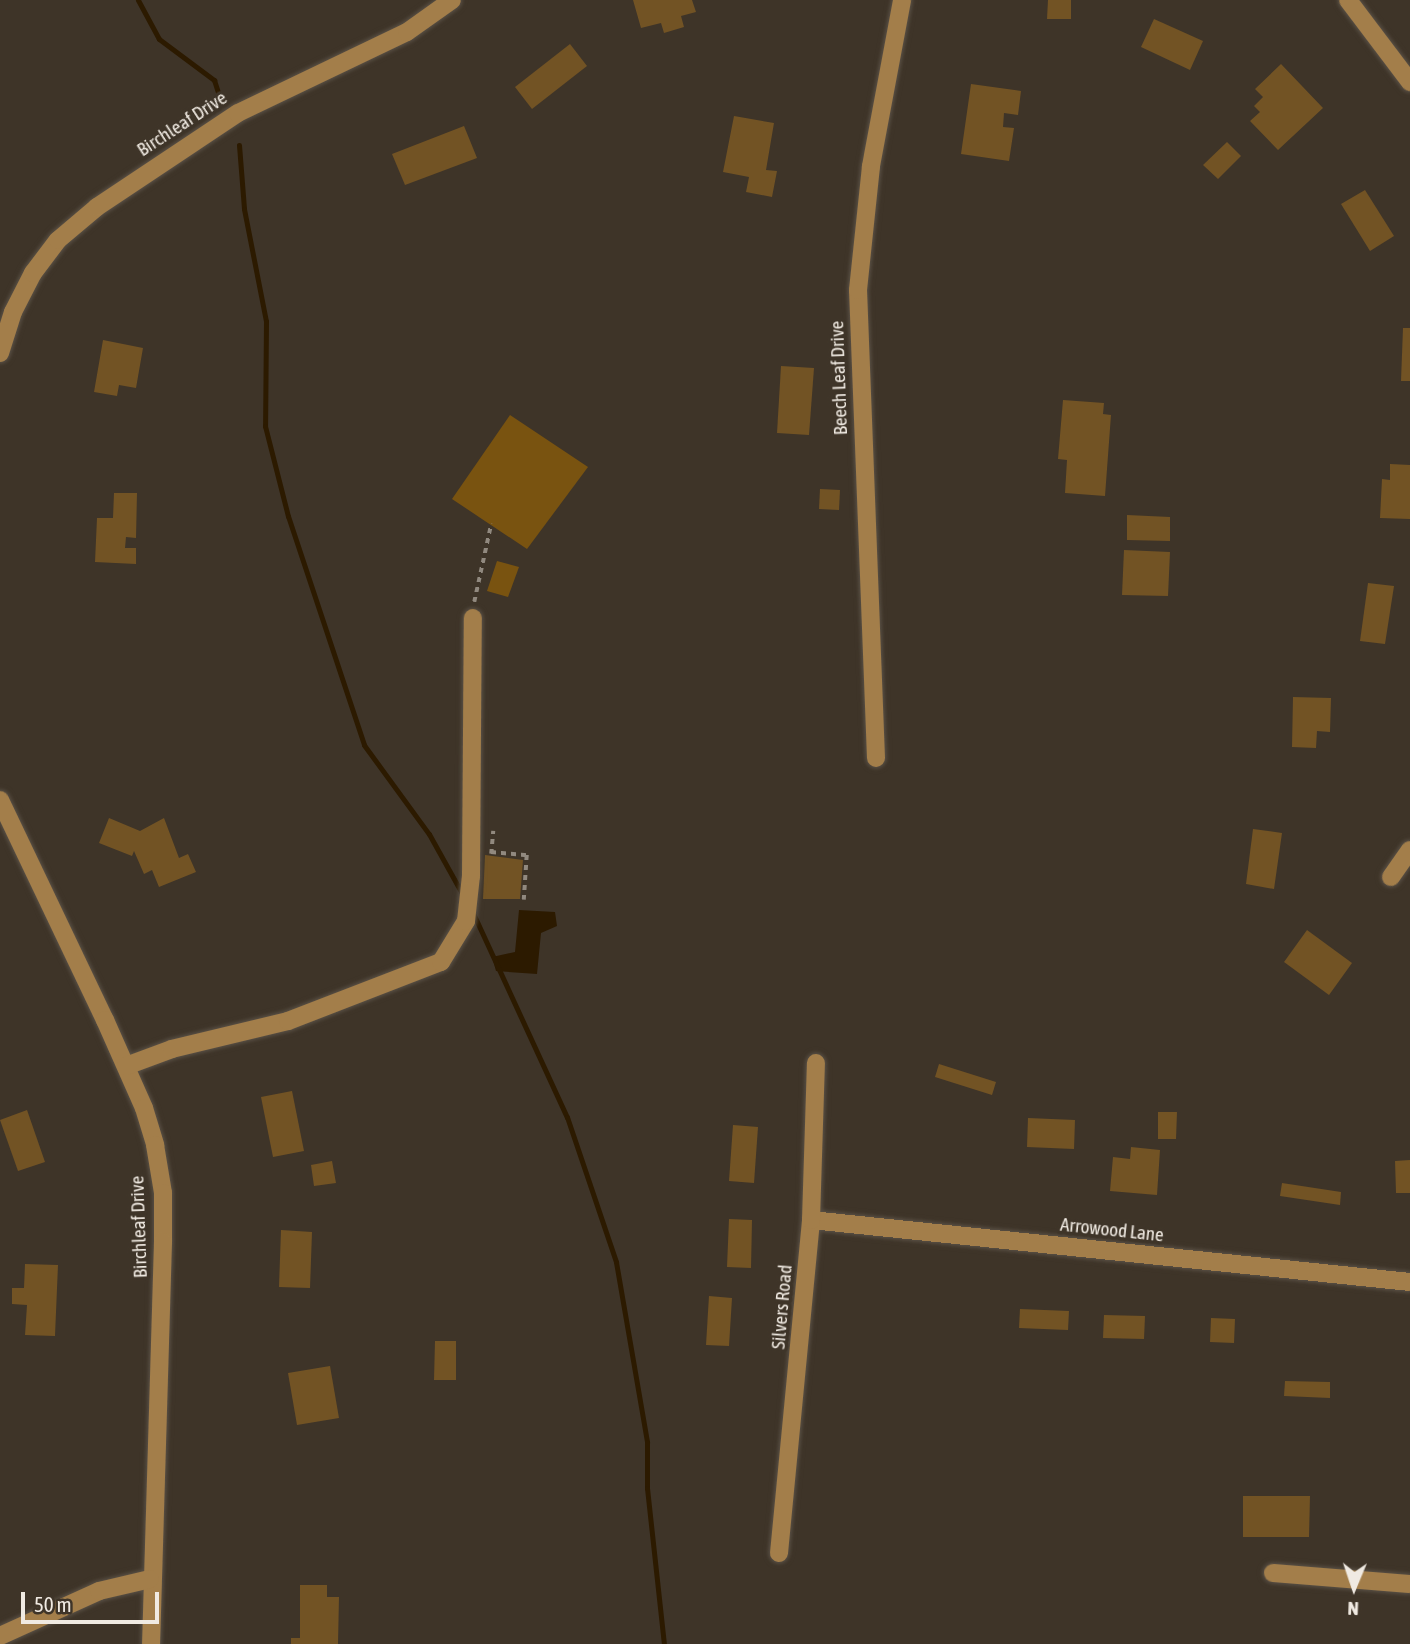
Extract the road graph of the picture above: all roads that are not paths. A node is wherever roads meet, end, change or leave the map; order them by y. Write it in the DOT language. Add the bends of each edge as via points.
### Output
graph roads {
  1 [pos="452,0"];
  2 [pos="902,0"];
  3 [pos="1348,0"];
  4 [pos="1410,82"];
  5 [pos="0,353"];
  6 [pos="472,618"];
  7 [pos="876,758"];
  8 [pos="0,800"];
  9 [pos="1410,850"];
  10 [pos="1391,877"];
  11 [pos="816,1063"];
  12 [pos="126,1066"];
  13 [pos="811,1220"];
  14 [pos="1410,1282"];
  15 [pos="779,1553"];
  16 [pos="1273,1573"];
  17 [pos="150,1579"];
  18 [pos="1410,1584"];
  19 [pos="0,1636"];
  20 [pos="151,1644"];
  1 -- 5 [label="street, Birchleaf Drive" via="407,32 238,113 97,207 58,240 33,273 13,312"];
  2 -- 7 [label="street, Beech Leaf Drive" via="873,158 858,290"];
  3 -- 4 [label="street"];
  6 -- 12 [label="street" via="471,876 466,921 441,962 288,1021 172,1049"];
  8 -- 12 [label="street, Birchleaf Drive"];
  9 -- 10 [label="street"];
  11 -- 13 [label="street, Silvers Road"];
  12 -- 17 [label="street, Birchleaf Drive" via="145,1108 163,1193"];
  13 -- 14 [label="street, Arrowood Lane"];
  13 -- 15 [label="street, Silvers Road"];
  16 -- 18 [label="street"];
  17 -- 19 [label="street" via="99,1591"];
  17 -- 20 [label="street, Birchleaf Drive"];
}
